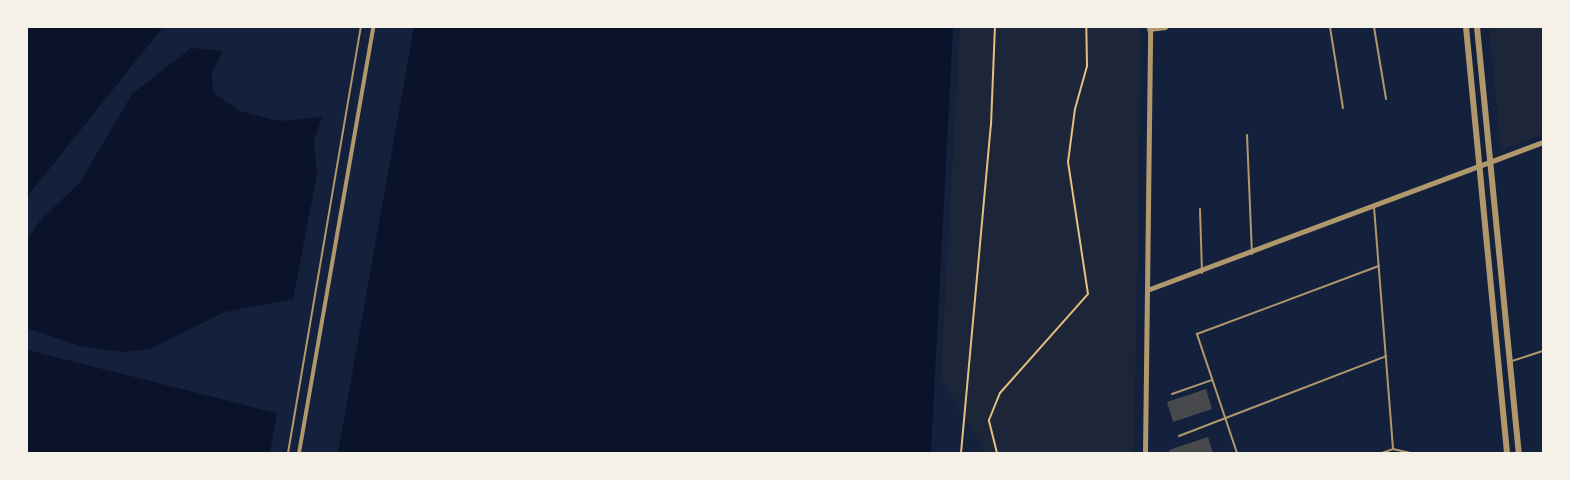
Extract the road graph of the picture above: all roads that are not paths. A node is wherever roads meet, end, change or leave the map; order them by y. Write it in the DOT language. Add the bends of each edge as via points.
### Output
graph roads {
  1 [pos="361,27"];
  2 [pos="373,27"];
  3 [pos="1165,27"];
  4 [pos="1330,27"];
  5 [pos="1374,27"];
  6 [pos="1466,27"];
  7 [pos="1477,27"];
  8 [pos="1149,28"];
  9 [pos="1386,99"];
  10 [pos="1343,108"];
  11 [pos="1247,135"];
  12 [pos="1543,142"];
  13 [pos="1490,161"];
  14 [pos="1479,165"];
  15 [pos="1374,207"];
  16 [pos="1200,209"];
  17 [pos="1252,254"];
  18 [pos="1378,266"];
  19 [pos="1202,273"];
  20 [pos="1147,290"];
  21 [pos="1543,351"];
  22 [pos="1386,356"];
  23 [pos="1510,362"];
  24 [pos="1212,380"];
  25 [pos="1172,394"];
  26 [pos="1225,418"];
  27 [pos="1179,436"];
  28 [pos="1393,449"];
  29 [pos="288,453"];
  30 [pos="299,453"];
  31 [pos="1145,453"];
  32 [pos="1237,453"];
  33 [pos="1382,453"];
  34 [pos="1411,453"];
  35 [pos="1507,453"];
  36 [pos="1519,453"];
  1 -- 29 [label="lane"];
  2 -- 30 [label="street"];
  3 -- 8 [label="street"];
  4 -- 10 [label="lane"];
  5 -- 9 [label="lane"];
  6 -- 14 [label="street"];
  7 -- 13 [label="street"];
  8 -- 20 [label="street"];
  11 -- 17 [label="lane"];
  12 -- 13 [label="street"];
  13 -- 14 [label="street"];
  13 -- 23 [label="street"];
  14 -- 15 [label="street"];
  14 -- 35 [label="street"];
  15 -- 17 [label="street"];
  15 -- 18 [label="lane"];
  16 -- 19 [label="lane"];
  17 -- 19 [label="street"];
  18 -- 22 [label="lane"];
  18 -- 24 [label="lane" via="1197,334"];
  19 -- 20 [label="street"];
  20 -- 31 [label="street"];
  21 -- 23 [label="lane"];
  22 -- 26 [label="lane"];
  22 -- 28 [label="lane"];
  23 -- 36 [label="street"];
  24 -- 25 [label="lane"];
  24 -- 26 [label="lane"];
  26 -- 27 [label="lane"];
  26 -- 32 [label="lane"];
  28 -- 33 [label="lane"];
  28 -- 34 [label="lane"];
}
